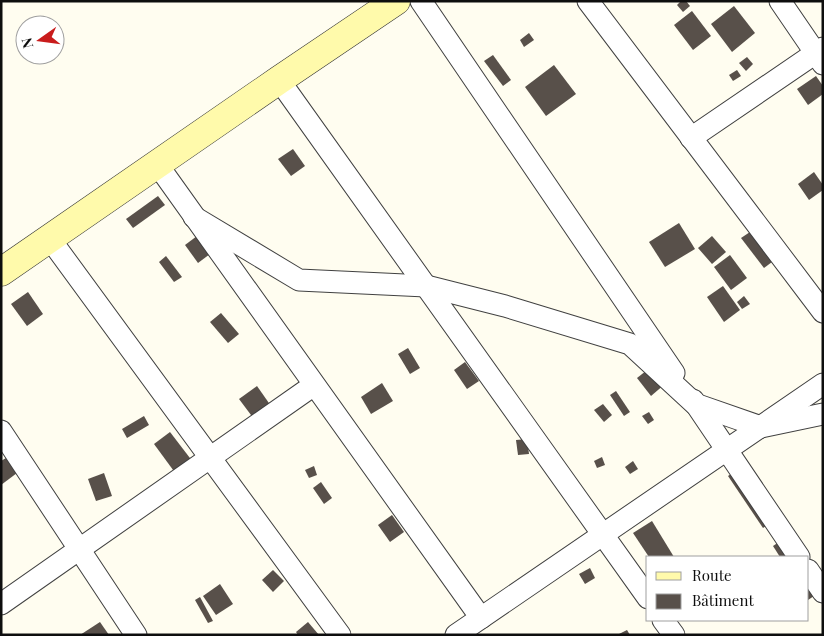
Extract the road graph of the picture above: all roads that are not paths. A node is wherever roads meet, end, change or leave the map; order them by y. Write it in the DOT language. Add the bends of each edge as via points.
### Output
graph roads {
  1 [pos="396,1"];
  2 [pos="421,1"];
  3 [pos="588,1"];
  4 [pos="780,1"];
  5 [pos="820,55"];
  6 [pos="278,80"];
  7 [pos="692,138"];
  8 [pos="157,164"];
  9 [pos="194,217"];
  10 [pos="50,239"];
  11 [pos="1,272"];
  12 [pos="426,286"];
  13 [pos="823,312"];
  14 [pos="823,384"];
  15 [pos="314,385"];
  16 [pos="695,404"];
  17 [pos="823,414"];
  18 [pos="761,426"];
  19 [pos="1,431"];
  20 [pos="726,450"];
  21 [pos="210,458"];
  22 [pos="603,534"];
  23 [pos="79,549"];
  24 [pos="798,556"];
  25 [pos="809,571"];
  26 [pos="823,592"];
  27 [pos="646,595"];
  28 [pos="1,604"];
  29 [pos="480,618"];
  30 [pos="664,621"];
  31 [pos="136,635"];
  32 [pos="340,635"];
  33 [pos="456,635"];
  34 [pos="674,635"];
  1 -- 6 [label="street"];
  2 -- 16 [label="street"];
  3 -- 7 [label="street"];
  4 -- 5 [label="street"];
  5 -- 7 [label="street"];
  6 -- 8 [label="street"];
  6 -- 12 [label="street"];
  7 -- 13 [label="street"];
  8 -- 9 [label="street"];
  8 -- 10 [label="street"];
  9 -- 12 [label="street" via="299,280"];
  9 -- 15 [label="street"];
  10 -- 11 [label="street"];
  10 -- 21 [label="street"];
  12 -- 16 [label="street" via="630,344"];
  12 -- 22 [label="street"];
  14 -- 18 [label="street"];
  15 -- 21 [label="street"];
  15 -- 29 [label="street"];
  16 -- 18 [label="street"];
  16 -- 20 [label="street"];
  17 -- 18 [label="street"];
  18 -- 20 [label="street"];
  19 -- 23 [label="street"];
  20 -- 22 [label="street"];
  20 -- 24 [label="street"];
  21 -- 23 [label="street"];
  21 -- 32 [label="street"];
  22 -- 27 [label="street"];
  22 -- 29 [label="street"];
  23 -- 28 [label="street"];
  23 -- 31 [label="street"];
  25 -- 26 [label="street"];
  29 -- 33 [label="street"];
  30 -- 34 [label="street"];
}
